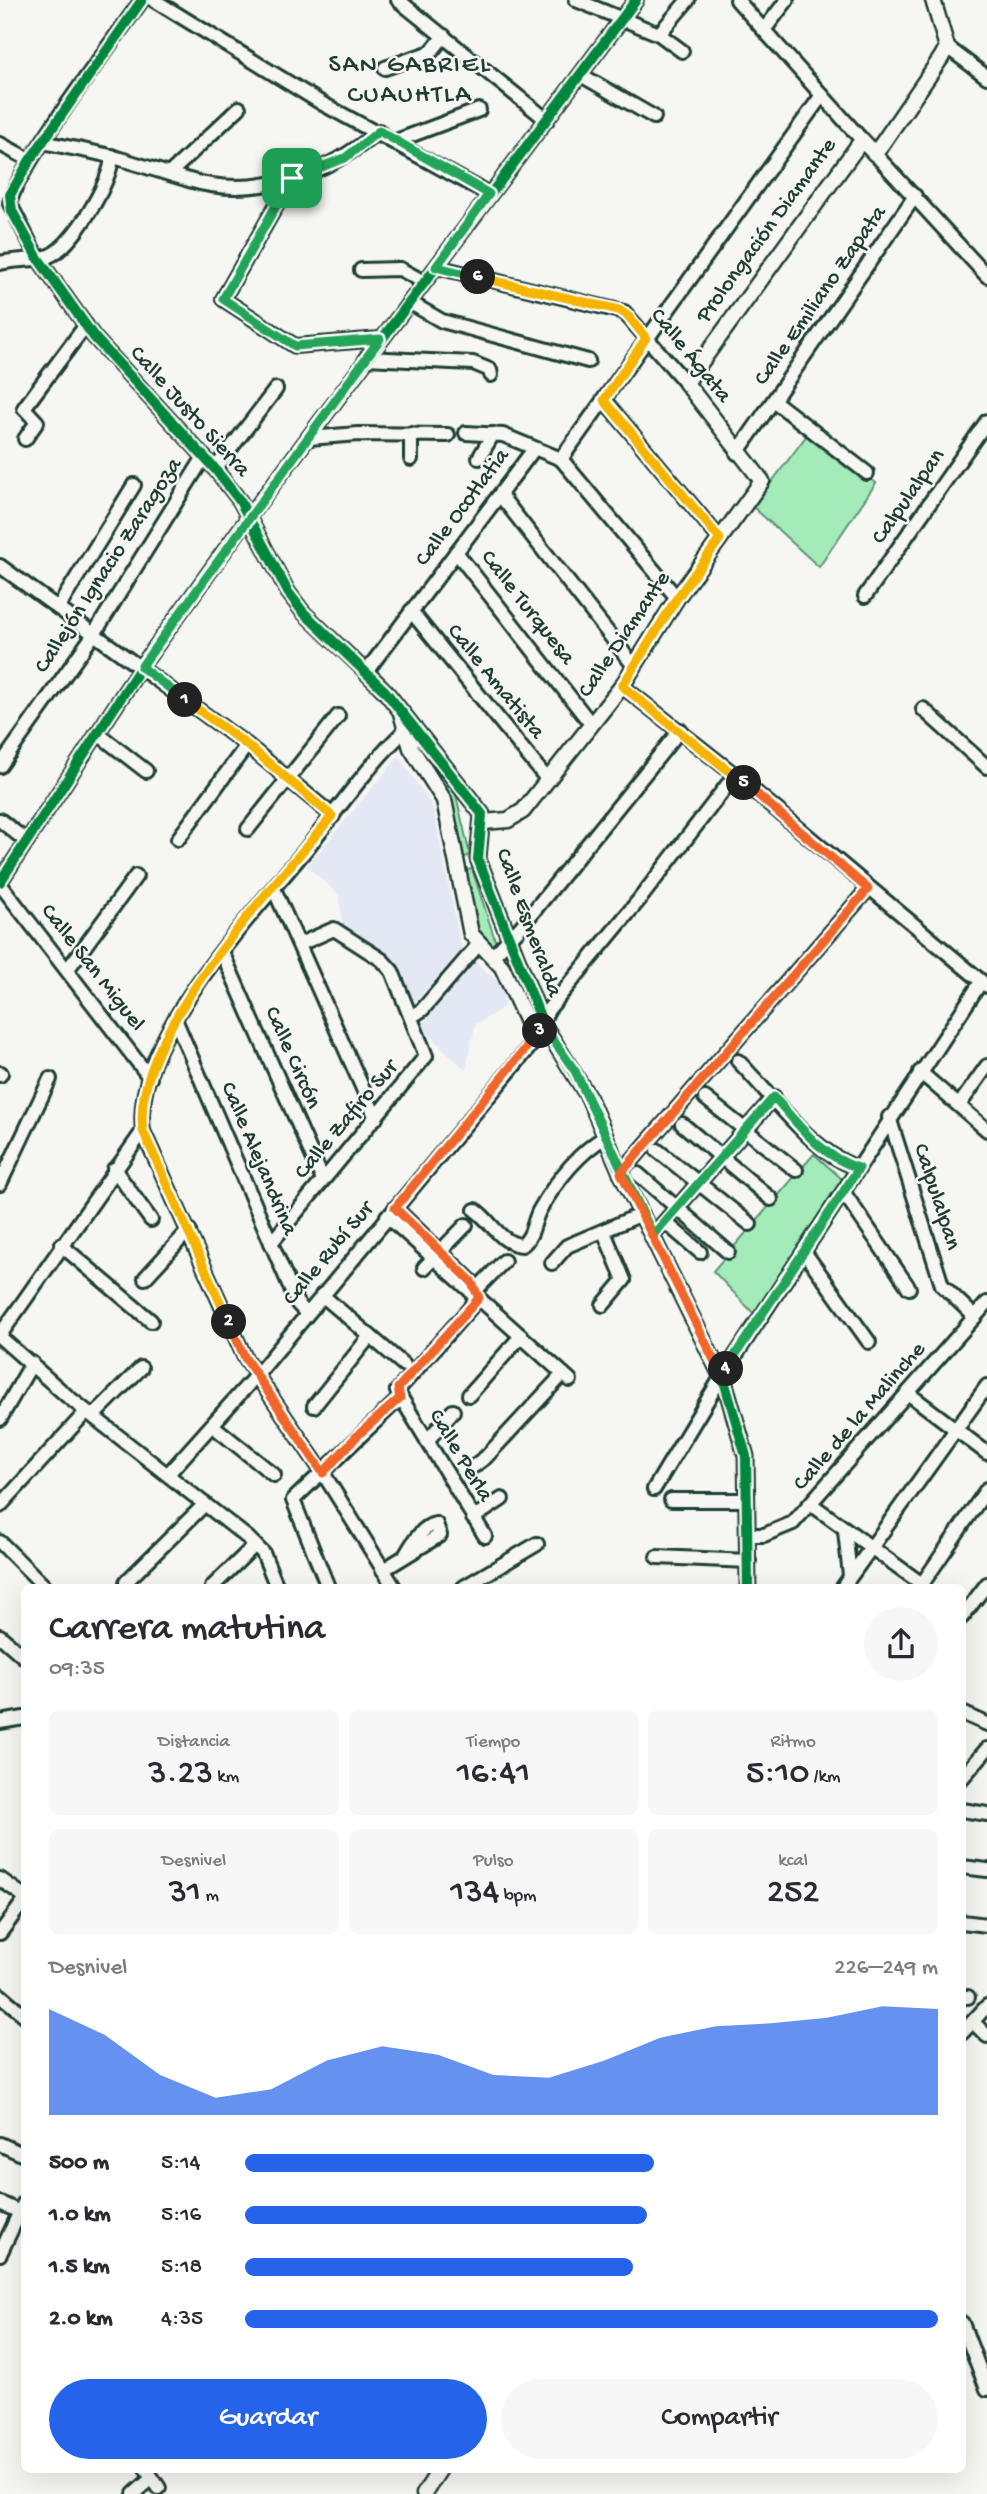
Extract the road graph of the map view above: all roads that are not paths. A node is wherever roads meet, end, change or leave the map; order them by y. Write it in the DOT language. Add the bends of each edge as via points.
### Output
graph roads {
  1 [pos="142,0"];
  2 [pos="154,0"];
  3 [pos="398,0"];
  4 [pos="576,0"];
  5 [pos="636,0"];
  6 [pos="688,0"];
  7 [pos="737,0"];
  8 [pos="787,0"];
  9 [pos="933,0"];
  10 [pos="622,19"];
  11 [pos="764,30"];
  12 [pos="659,34"];
  13 [pos="444,36"];
  14 [pos="947,47"];
  15 [pos="682,51"];
  16 [pos="385,68"];
  17 [pos="581,75"];
  18 [pos="987,77"];
  19 [pos="822,95"];
  20 [pos="239,108"];
  21 [pos="479,110"];
  22 [pos="654,117"];
  23 [pos="547,120"];
  24 [pos="379,131"];
  25 [pos="862,140"];
  26 [pos="396,141"];
  27 [pos="44,142"];
  28 [pos="0,144"];
  29 [pos="874,154"];
  30 [pos="112,156"];
  31 [pos="30,159"];
  32 [pos="170,173"];
  33 [pos="292,178"];
  34 [pos="489,194"];
  35 [pos="915,197"];
  36 [pos="37,257"];
  37 [pos="0,263"];
  38 [pos="436,267"];
  39 [pos="361,270"];
  40 [pos="987,276"];
  41 [pos="424,282"];
  42 [pos="409,302"];
  43 [pos="86,325"];
  44 [pos="646,338"];
  45 [pos="380,339"];
  46 [pos="366,358"];
  47 [pos="588,360"];
  48 [pos="491,375"];
  49 [pos="686,383"];
  50 [pos="276,389"];
  51 [pos="604,400"];
  52 [pos="774,401"];
  53 [pos="987,421"];
  54 [pos="466,433"];
  55 [pos="411,434"];
  56 [pos="493,434"];
  57 [pos="448,435"];
  58 [pos="309,438"];
  59 [pos="25,439"];
  60 [pos="534,449"];
  61 [pos="737,453"];
  62 [pos="204,457"];
  63 [pos="479,458"];
  64 [pos="411,459"];
  65 [pos="561,459"];
  66 [pos="215,469"];
  67 [pos="867,473"];
  68 [pos="762,481"];
  69 [pos="134,485"];
  70 [pos="500,495"];
  71 [pos="248,518"];
  72 [pos="720,539"];
  73 [pos="456,552"];
  74 [pos="3,573"];
  75 [pos="865,596"];
  76 [pos="677,598"];
  77 [pos="58,607"];
  78 [pos="411,611"];
  79 [pos="94,634"];
  80 [pos="634,666"];
  81 [pos="141,667"];
  82 [pos="366,672"];
  83 [pos="622,686"];
  84 [pos="923,709"];
  85 [pos="338,716"];
  86 [pos="591,724"];
  87 [pos="408,727"];
  88 [pos="680,730"];
  89 [pos="97,733"];
  90 [pos="247,745"];
  91 [pos="0,766"];
  92 [pos="987,768"];
  93 [pos="146,771"];
  94 [pos="735,775"];
  95 [pos="288,777"];
  96 [pos="547,779"];
  97 [pos="332,816"];
  98 [pos="0,820"];
  99 [pos="483,822"];
  100 [pos="248,829"];
  101 [pos="178,839"];
  102 [pos="26,841"];
  103 [pos="478,859"];
  104 [pos="458,864"];
  105 [pos="136,876"];
  106 [pos="0,883"];
  107 [pos="274,889"];
  108 [pos="868,889"];
  109 [pos="509,939"];
  110 [pos="300,944"];
  111 [pos="478,945"];
  112 [pos="222,952"];
  113 [pos="492,957"];
  114 [pos="68,969"];
  115 [pos="984,984"];
  116 [pos="411,1017"];
  117 [pos="175,1018"];
  118 [pos="544,1029"];
  119 [pos="738,1061"];
  120 [pos="987,1066"];
  121 [pos="920,1072"];
  122 [pos="150,1078"];
  123 [pos="50,1079"];
  124 [pos="774,1097"];
  125 [pos="705,1098"];
  126 [pos="960,1104"];
  127 [pos="889,1117"];
  128 [pos="376,1118"];
  129 [pos="682,1124"];
  130 [pos="749,1130"];
  131 [pos="987,1130"];
  132 [pos="143,1131"];
  133 [pos="605,1137"];
  134 [pos="657,1150"];
  135 [pos="724,1157"];
  136 [pos="859,1168"];
  137 [pos="114,1169"];
  138 [pos="796,1170"];
  139 [pos="621,1173"];
  140 [pos="638,1174"];
  141 [pos="323,1180"];
  142 [pos="700,1183"];
  143 [pos="0,1184"];
  144 [pos="844,1193"];
  145 [pos="771,1199"];
  146 [pos="678,1208"];
  147 [pos="475,1210"];
  148 [pos="391,1212"];
  149 [pos="642,1214"];
  150 [pos="151,1220"];
  151 [pos="665,1222"];
  152 [pos="750,1224"];
  153 [pos="466,1225"];
  154 [pos="189,1230"];
  155 [pos="604,1232"];
  156 [pos="653,1235"];
  157 [pos="271,1242"];
  158 [pos="61,1245"];
  159 [pos="700,1252"];
  160 [pos="727,1252"];
  161 [pos="804,1253"];
  162 [pos="433,1259"];
  163 [pos="504,1261"];
  164 [pos="552,1263"];
  165 [pos="145,1278"];
  166 [pos="909,1288"];
  167 [pos="322,1295"];
  168 [pos="476,1295"];
  169 [pos="987,1303"];
  170 [pos="603,1305"];
  171 [pos="307,1314"];
  172 [pos="975,1317"];
  173 [pos="151,1321"];
  174 [pos="0,1336"];
  175 [pos="370,1336"];
  176 [pos="520,1336"];
  177 [pos="869,1342"];
  178 [pos="32,1363"];
  179 [pos="404,1365"];
  180 [pos="141,1368"];
  181 [pos="257,1374"];
  182 [pos="722,1376"];
  183 [pos="987,1386"];
  184 [pos="909,1394"];
  185 [pos="469,1395"];
  186 [pos="400,1398"];
  187 [pos="314,1406"];
  188 [pos="453,1411"];
  189 [pos="90,1414"];
  190 [pos="0,1419"];
  191 [pos="212,1425"];
  192 [pos="956,1429"];
  193 [pos="427,1441"];
  194 [pos="987,1453"];
  195 [pos="474,1465"];
  196 [pos="323,1473"];
  197 [pos="168,1474"];
  198 [pos="274,1475"];
  199 [pos="654,1489"];
  200 [pos="987,1489"];
  201 [pos="502,1499"];
  202 [pos="671,1500"];
  203 [pos="747,1500"];
  204 [pos="205,1504"];
  205 [pos="811,1504"];
  206 [pos="0,1506"];
  207 [pos="473,1518"];
  208 [pos="845,1531"];
  209 [pos="749,1535"];
  210 [pos="485,1536"];
  211 [pos="0,1542"];
  212 [pos="537,1544"];
  213 [pos="255,1545"];
  214 [pos="870,1549"];
  215 [pos="405,1556"];
  216 [pos="657,1557"];
  217 [pos="749,1561"];
  218 [pos="383,1570"];
  219 [pos="126,1582"];
  220 [pos="846,1582"];
  221 [pos="42,1584"];
  222 [pos="215,1584"];
  223 [pos="276,1584"];
  224 [pos="327,1584"];
  225 [pos="392,1584"];
  226 [pos="469,1584"];
  227 [pos="748,1584"];
  228 [pos="918,1584"];
  229 [pos="922,1584"];
  230 [pos="987,1584"];
  231 [pos="966,1613"];
  232 [pos="0,1636"];
  233 [pos="21,1654"];
  234 [pos="966,1715"];
  235 [pos="21,1719"];
  236 [pos="0,1723"];
  237 [pos="987,1724"];
  238 [pos="987,1749"];
  239 [pos="966,1773"];
  240 [pos="966,1811"];
  241 [pos="987,1814"];
  242 [pos="966,1867"];
  243 [pos="987,1870"];
  244 [pos="0,1879"];
  245 [pos="21,1896"];
  246 [pos="21,1903"];
  247 [pos="966,1922"];
  248 [pos="987,1925"];
  249 [pos="0,1933"];
  250 [pos="0,1995"];
  251 [pos="987,2006"];
  252 [pos="21,2012"];
  253 [pos="973,2022"];
  254 [pos="966,2029"];
  255 [pos="987,2036"];
  256 [pos="0,2144"];
  257 [pos="21,2154"];
  258 [pos="0,2203"];
  259 [pos="21,2207"];
  260 [pos="21,2209"];
  261 [pos="0,2254"];
  262 [pos="966,2334"];
  263 [pos="987,2389"];
  264 [pos="437,2473"];
  265 [pos="152,2478"];
  266 [pos="134,2494"];
  267 [pos="424,2494"];
  1 -- 27 [label="street"];
  2 -- 24 [label="street" via="323,104"];
  3 -- 13 [label="street"];
  4 -- 10 [label="street"];
  5 -- 10 [label="street"];
  6 -- 12 [label="street"];
  7 -- 11 [label="street"];
  8 -- 11 [label="street"];
  9 -- 14 [label="street"];
  10 -- 12 [label="street"];
  10 -- 17 [label="street"];
  11 -- 19 [label="street"];
  12 -- 15 [label="street"];
  13 -- 16 [label="street" via="431,51"];
  13 -- 23 [label="street"];
  14 -- 18 [label="street"];
  14 -- 29 [label="street"];
  17 -- 22 [label="street"];
  17 -- 23 [label="street"];
  19 -- 25 [label="street"];
  19 -- 44 [label="street"];
  20 -- 32 [label="street"];
  21 -- 26 [label="street"];
  23 -- 34 [label="street"];
  24 -- 26 [label="street"];
  24 -- 33 [label="street" via="345,158"];
  25 -- 29 [label="street"];
  25 -- 49 [label="street, Prolongación Diamante"];
  26 -- 34 [label="street"];
  27 -- 30 [label="street"];
  27 -- 31 [label="street"];
  28 -- 31 [label="street"];
  29 -- 35 [label="street"];
  30 -- 32 [label="street"];
  30 -- 36 [label="street" via="105,187 79,227 49,256"];
  31 -- 36 [label="street, Calle Justo Sierra" via="10,195 10,204"];
  32 -- 33 [label="street" via="190,181 247,187"];
  33 -- 45 [label="street" via="223,299 295,346"];
  34 -- 38 [label="street"];
  35 -- 40 [label="street"];
  35 -- 52 [label="street, Calle Emiliano Zapata"];
  36 -- 37 [label="street"];
  36 -- 43 [label="street, Calle Justo Sierra"];
  38 -- 41 [label="street"];
  38 -- 44 [label="street, Calle Ágata" via="619,310"];
  39 -- 41 [label="street" via="400,269"];
  41 -- 42 [label="street"];
  42 -- 45 [label="street"];
  42 -- 47 [label="street" via="442,321"];
  43 -- 59 [label="street" via="24,408 37,422"];
  43 -- 62 [label="street, Calle Justo Sierra"];
  44 -- 49 [label="street, Calle Ágata"];
  44 -- 51 [label="street"];
  45 -- 46 [label="street"];
  46 -- 48 [label="street" via="473,363 490,370"];
  46 -- 58 [label="street"];
  49 -- 61 [label="street, Calle Ágata"];
  50 -- 66 [label="street"];
  51 -- 65 [label="street"];
  51 -- 72 [label="street"];
  52 -- 61 [label="street, Calle Emiliano Zapata"];
  52 -- 67 [label="street"];
  53 -- 75 [label="street, Calpulalpan"];
  54 -- 56 [label="street"];
  55 -- 57 [label="street"];
  55 -- 58 [label="street"];
  55 -- 64 [label="street"];
  56 -- 60 [label="street" via="522,440"];
  56 -- 63 [label="street"];
  58 -- 71 [label="street"];
  60 -- 65 [label="street, Calle Ocotlatia"];
  60 -- 70 [label="street, Calle Ocotlatia"];
  61 -- 68 [label="street, Calle Ágata"];
  62 -- 66 [label="street, Calle Justo Sierra"];
  62 -- 79 [label="street, Callejón Ignacio Zaragoza"];
  65 -- 76 [label="street"];
  66 -- 71 [label="street, Calle Justo Sierra"];
  68 -- 72 [label="street, Calle Diamante"];
  69 -- 77 [label="street"];
  70 -- 73 [label="street, Calle Ocotlatia"];
  70 -- 80 [label="street"];
  71 -- 81 [label="street"];
  71 -- 82 [label="street, Calle Justo Sierra" via="303,612"];
  72 -- 76 [label="street, Calle Diamante"];
  73 -- 78 [label="street, Calle Ocotlatia"];
  73 -- 86 [label="street, Calle Turquesa"];
  74 -- 77 [label="street"];
  76 -- 80 [label="street, Calle Diamante"];
  77 -- 79 [label="street"];
  78 -- 82 [label="street, Calle Ocotlatia"];
  78 -- 96 [label="street, Calle Amatista"];
  79 -- 81 [label="street"];
  79 -- 91 [label="street, Callejón Ignacio Zaragoza"];
  80 -- 83 [label="street, Calle Diamante"];
  81 -- 89 [label="street"];
  81 -- 90 [label="street"];
  82 -- 87 [label="street, Calle Justo Sierra"];
  83 -- 86 [label="street, Calle Diamante"];
  83 -- 88 [label="street"];
  84 -- 92 [label="street"];
  85 -- 95 [label="street"];
  86 -- 96 [label="street, Calle Diamante"];
  87 -- 97 [label="street"];
  87 -- 99 [label="street, Calle Esmeralda" via="480,810"];
  87 -- 104 [label="street, Calle Esmeralda" via="411,748 444,800"];
  88 -- 94 [label="street"];
  88 -- 109 [label="street"];
  89 -- 93 [label="street"];
  89 -- 102 [label="street"];
  90 -- 95 [label="street"];
  90 -- 101 [label="street"];
  94 -- 108 [label="street"];
  94 -- 118 [label="street, Calle Rubí Sur" via="548,1010"];
  95 -- 97 [label="street"];
  95 -- 100 [label="street"];
  96 -- 99 [label="street, Calle Diamante" via="517,816"];
  97 -- 107 [label="street"];
  98 -- 102 [label="street"];
  99 -- 103 [label="street, Calle Esmeralda"];
  102 -- 106 [label="street"];
  103 -- 104 [label="street"];
  103 -- 109 [label="street, Calle Esmeralda"];
  104 -- 111 [label="street, Calle Esmeralda" via="469,929"];
  105 -- 114 [label="street"];
  106 -- 114 [label="street, Calle San Miguel"];
  107 -- 110 [label="street"];
  107 -- 112 [label="street"];
  108 -- 115 [label="street"];
  108 -- 139 [label="street"];
  109 -- 113 [label="street"];
  109 -- 118 [label="street, Calle Esmeralda"];
  110 -- 116 [label="street" via="331,929 339,930 388,965"];
  110 -- 128 [label="street"];
  111 -- 113 [label="street, Calle Esmeralda"];
  111 -- 116 [label="street"];
  112 -- 117 [label="street" via="193,986"];
  112 -- 141 [label="street, Calle Circón"];
  113 -- 118 [label="street, Calle Esmeralda" via="507,976 527,1022"];
  114 -- 122 [label="street, Calle San Miguel"];
  115 -- 121 [label="street"];
  116 -- 128 [label="street, Calle Zafiro Sur" via="425,1059"];
  117 -- 122 [label="street"];
  117 -- 157 [label="street, Calle Alejandrina"];
  118 -- 133 [label="street" via="575,1071"];
  118 -- 148 [label="street, Calle Rubí Sur"];
  119 -- 124 [label="street"];
  120 -- 126 [label="street"];
  121 -- 126 [label="street"];
  121 -- 127 [label="street"];
  122 -- 132 [label="street"];
  123 -- 143 [label="street"];
  124 -- 130 [label="street"];
  124 -- 136 [label="street" via="819,1146"];
  125 -- 130 [label="street"];
  126 -- 131 [label="street"];
  127 -- 136 [label="street"];
  127 -- 172 [label="street, Calpulalpan" via="942,1285"];
  128 -- 141 [label="street, Calle Zafiro Sur"];
  129 -- 135 [label="street"];
  130 -- 135 [label="street"];
  130 -- 138 [label="street"];
  132 -- 137 [label="street"];
  132 -- 154 [label="street"];
  133 -- 139 [label="street"];
  133 -- 147 [label="street" via="569,1168 522,1245 508,1241"];
  134 -- 142 [label="street"];
  135 -- 142 [label="street"];
  135 -- 145 [label="street"];
  136 -- 144 [label="street"];
  137 -- 150 [label="street"];
  137 -- 158 [label="street"];
  139 -- 149 [label="street"];
  140 -- 146 [label="street"];
  141 -- 157 [label="street, Calle Zafiro Sur"];
  142 -- 146 [label="street"];
  142 -- 152 [label="street"];
  144 -- 161 [label="street"];
  144 -- 166 [label="street"];
  146 -- 151 [label="street"];
  146 -- 160 [label="street"];
  148 -- 162 [label="street"];
  148 -- 167 [label="street, Calle Rubí Sur"];
  149 -- 155 [label="street"];
  149 -- 156 [label="street"];
  151 -- 156 [label="street"];
  151 -- 159 [label="street"];
  153 -- 162 [label="street"];
  154 -- 165 [label="street"];
  154 -- 181 [label="street" via="245,1358"];
  155 -- 164 [label="street" via="563,1248"];
  155 -- 170 [label="street" via="624,1280"];
  156 -- 182 [label="street"];
  157 -- 171 [label="street, Calle Alejandrina" via="297,1303"];
  158 -- 173 [label="street"];
  158 -- 174 [label="street"];
  161 -- 177 [label="street"];
  161 -- 182 [label="street"];
  162 -- 168 [label="street"];
  163 -- 168 [label="street"];
  167 -- 171 [label="street, Calle Rubí Sur"];
  167 -- 175 [label="street"];
  168 -- 176 [label="street"];
  168 -- 186 [label="street" via="398,1388"];
  169 -- 172 [label="street, Calle de la Malinche"];
  171 -- 181 [label="street, Calle Rubí Sur"];
  172 -- 184 [label="street, Calle de la Malinche"];
  174 -- 178 [label="street"];
  175 -- 179 [label="street"];
  175 -- 187 [label="street"];
  176 -- 185 [label="street"];
  176 -- 195 [label="street" via="567,1377"];
  178 -- 189 [label="street"];
  178 -- 190 [label="street"];
  180 -- 189 [label="street"];
  181 -- 191 [label="street, Calle Rubí Sur"];
  181 -- 196 [label="street"];
  182 -- 199 [label="street"];
  182 -- 203 [label="street" via="744,1448"];
  183 -- 192 [label="street"];
  184 -- 192 [label="street"];
  184 -- 205 [label="street, Calle de la Malinche"];
  186 -- 193 [label="street, Calle Perla"];
  186 -- 196 [label="street"];
  188 -- 193 [label="street"];
  189 -- 197 [label="street"];
  189 -- 206 [label="street"];
  191 -- 197 [label="street, Calle Rubí Sur"];
  191 -- 198 [label="street"];
  192 -- 194 [label="street"];
  192 -- 214 [label="street"];
  193 -- 207 [label="street, Calle Perla"];
  196 -- 218 [label="street"];
  196 -- 224 [label="street" via="292,1503"];
  197 -- 204 [label="street"];
  200 -- 229 [label="street"];
  201 -- 207 [label="street"];
  202 -- 203 [label="street"];
  203 -- 209 [label="street"];
  204 -- 213 [label="street"];
  204 -- 219 [label="street"];
  205 -- 208 [label="street"];
  205 -- 209 [label="street, Calle de la Malinche" via="790,1525 764,1535"];
  207 -- 210 [label="street, Calle Perla"];
  208 -- 214 [label="street"];
  208 -- 220 [label="street"];
  209 -- 217 [label="street"];
  211 -- 221 [label="street"];
  212 -- 226 [label="street"];
  213 -- 222 [label="street"];
  213 -- 223 [label="street"];
  214 -- 220 [label="street"];
  214 -- 228 [label="street"];
  215 -- 218 [label="street"];
  216 -- 217 [label="street"];
  217 -- 227 [label="street"];
  218 -- 225 [label="street"];
  230 -- 231 [label="street"];
  232 -- 233 [label="street"];
  234 -- 237 [label="street"];
  235 -- 236 [label="street"];
  238 -- 239 [label="street"];
  240 -- 241 [label="street"];
  242 -- 243 [label="street"];
  244 -- 245 [label="street"];
  246 -- 249 [label="street"];
  247 -- 248 [label="street"];
  250 -- 252 [label="street"];
  251 -- 253 [label="street"];
  253 -- 254 [label="street"];
  253 -- 255 [label="street"];
  256 -- 257 [label="street"];
  258 -- 259 [label="street"];
  260 -- 261 [label="street"];
  262 -- 263 [label="street"];
  264 -- 267 [label="street"];
  265 -- 266 [label="street"];
}
